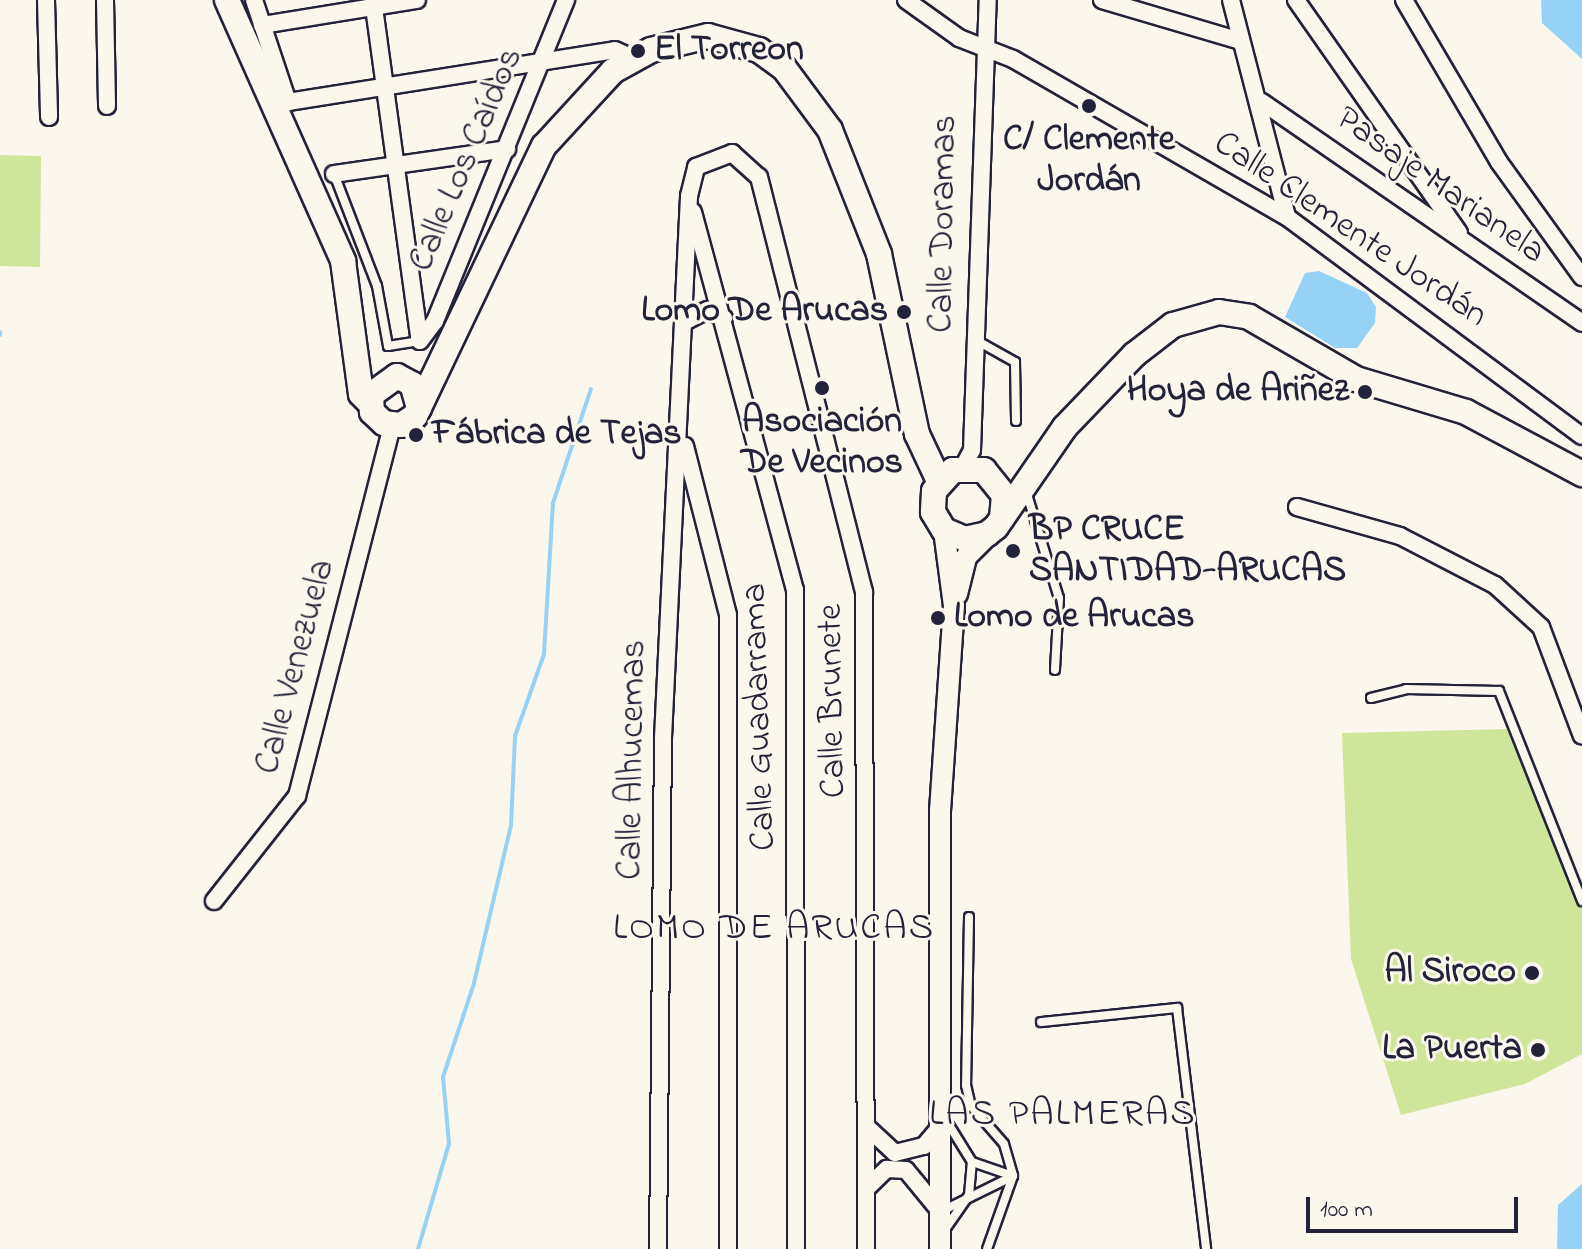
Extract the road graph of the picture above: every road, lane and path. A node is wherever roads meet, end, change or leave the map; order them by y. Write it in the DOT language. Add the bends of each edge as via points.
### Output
graph roads {
  1 [pos="46,0"];
  2 [pos="105,0"];
  3 [pos="227,0"];
  4 [pos="254,0"];
  5 [pos="417,0"];
  6 [pos="566,0"];
  7 [pos="906,0"];
  8 [pos="988,0"];
  9 [pos="1102,0"];
  10 [pos="1231,0"];
  11 [pos="1296,0"];
  12 [pos="1404,0"];
  13 [pos="374,3"];
  14 [pos="1128,4"];
  15 [pos="262,25"];
  16 [pos="1240,41"];
  17 [pos="986,47"];
  18 [pos="634,59"];
  19 [pos="543,64"];
  20 [pos="387,86"];
  21 [pos="1262,102"];
  22 [pos="107,106"];
  23 [pos="49,117"];
  24 [pos="507,149"];
  25 [pos="709,156"];
  26 [pos="395,166"];
  27 [pos="334,174"];
  28 [pos="689,196"];
  29 [pos="1287,217"];
  30 [pos="1465,241"];
  31 [pos="1580,272"];
  32 [pos="724,318"];
  33 [pos="684,322"];
  34 [pos="1582,323"];
  35 [pos="357,336"];
  36 [pos="974,338"];
  37 [pos="431,346"];
  38 [pos="393,377"];
  39 [pos="370,403"];
  40 [pos="419,408"];
  41 [pos="1016,421"];
  42 [pos="392,426"];
  43 [pos="1582,436"];
  44 [pos="682,437"];
  45 [pos="1041,460"];
  46 [pos="967,469"];
  47 [pos="1582,474"];
  48 [pos="1024,486"];
  49 [pos="1297,507"];
  50 [pos="999,522"];
  51 [pos="944,530"];
  52 [pos="954,606"];
  53 [pos="1055,670"];
  54 [pos="1371,698"];
  55 [pos="1582,736"];
  56 [pos="214,901"];
  57 [pos="1582,901"];
  58 [pos="969,917"];
  59 [pos="1041,1022"];
  60 [pos="939,1118"];
  61 [pos="866,1126"];
  62 [pos="972,1162"];
  63 [pos="1013,1176"];
  64 [pos="866,1189"];
  65 [pos="969,1195"];
  66 [pos="940,1212"];
  67 [pos="940,1243"];
  68 [pos="658,1249"];
  69 [pos="728,1249"];
  70 [pos="796,1249"];
  71 [pos="866,1249"];
  72 [pos="987,1249"];
  73 [pos="1206,1249"];
  1 -- 23 [label="street"];
  2 -- 22 [label="street"];
  3 -- 35 [label="main road" via="343,261"];
  4 -- 15 [label="street"];
  5 -- 13 [label="street"];
  6 -- 19 [label="street, Calle Los Caídos"];
  7 -- 17 [label="street, Calle Clemente Jordán" via="959,38"];
  8 -- 17 [label="street, Calle Doramas"];
  9 -- 14 [label="street"];
  10 -- 16 [label="street"];
  11 -- 30 [label="street"];
  12 -- 31 [label="street" via="1499,162"];
  13 -- 15 [label="street"];
  13 -- 20 [label="street"];
  14 -- 16 [label="street"];
  15 -- 20 [label="street" via="288,102"];
  16 -- 21 [label="street"];
  17 -- 29 [label="street, Calle Clemente Jordán"];
  17 -- 36 [label="street, Calle Doramas" via="980,70"];
  18 -- 19 [label="street" via="615,50"];
  18 -- 37 [label="main road" via="589,93 544,146"];
  18 -- 46 [label="main road" via="690,38 728,40 784,68 815,103 879,254 924,452"];
  19 -- 20 [label="street"];
  19 -- 24 [label="street, Calle Los Caídos"];
  20 -- 26 [label="street"];
  21 -- 29 [label="street"];
  21 -- 30 [label="street, Pasaje Marianela"];
  24 -- 26 [label="street"];
  24 -- 37 [label="street, Calle Los Caídos"];
  25 -- 28 [label="street, Calle Alhucemas" via="696,167"];
  25 -- 61 [label="street, Calle Brunete" via="732,153 759,177 864,592"];
  26 -- 27 [label="street"];
  26 -- 37 [label="street"];
  27 -- 37 [label="lane" via="377,286 388,346"];
  28 -- 32 [label="street, Calle Guadarrama"];
  28 -- 33 [label="street, Calle Alhucemas"];
  29 -- 43 [label="street, Calle Clemente Jordán"];
  30 -- 34 [label="street, Pasaje Marianela"];
  32 -- 33 [label="street" via="708,310"];
  32 -- 70 [label="street, Calle Guadarrama" via="795,590"];
  33 -- 44 [label="street, Calle Alhucemas"];
  35 -- 38 [label="main road" via="366,359"];
  35 -- 39 [label="main road" via="361,394"];
  36 -- 41 [label="lane" via="1015,362"];
  36 -- 46 [label="street, Calle Doramas"];
  37 -- 38 [label="main road"];
  37 -- 40 [label="main road"];
  38 -- 39 [label="main road" via="375,387"];
  38 -- 40 [label="main road" via="412,384"];
  39 -- 42 [label="main road" via="377,419"];
  40 -- 42 [label="main road" via="409,422"];
  42 -- 56 [label="street, Calle Venezuela" via="297,796"];
  44 -- 68 [label="street, Calle Alhucemas" via="663,738"];
  44 -- 69 [label="street" via="728,615"];
  45 -- 46 [label="main road" via="1015,476"];
  45 -- 47 [label="main road" via="1134,355 1173,325 1219,312 1249,317 1356,379 1466,412"];
  45 -- 48 [label="main road"];
  46 -- 50 [label="main road" via="1004,495"];
  46 -- 51 [label="main road" via="933,512"];
  48 -- 50 [label="main road"];
  48 -- 53 [label="lane" via="1059,598"];
  49 -- 55 [label="street" via="1400,536 1495,585 1541,627"];
  50 -- 51 [label="main road" via="971,539"];
  50 -- 52 [label="street" via="966,557"];
  51 -- 52 [label="street"];
  52 -- 60 [label="street" via="940,811"];
  54 -- 57 [label="lane" via="1406,689 1499,691"];
  58 -- 63 [label="lane" via="966,1085 971,1106 1004,1144"];
  59 -- 73 [label="lane" via="1177,1008"];
  60 -- 61 [label="street" via="924,1146 895,1153"];
  60 -- 62 [label="lane"];
  60 -- 66 [label="street"];
  61 -- 64 [label="street, Calle Brunete"];
  62 -- 63 [label="lane"];
  62 -- 65 [label="lane"];
  63 -- 65 [label="lane"];
  63 -- 72 [label="lane"];
  64 -- 66 [label="street" via="887,1169 906,1170"];
  64 -- 71 [label="street, Calle Brunete"];
  65 -- 66 [label="lane"];
  65 -- 67 [label="lane"];
  66 -- 67 [label="street"];
}
